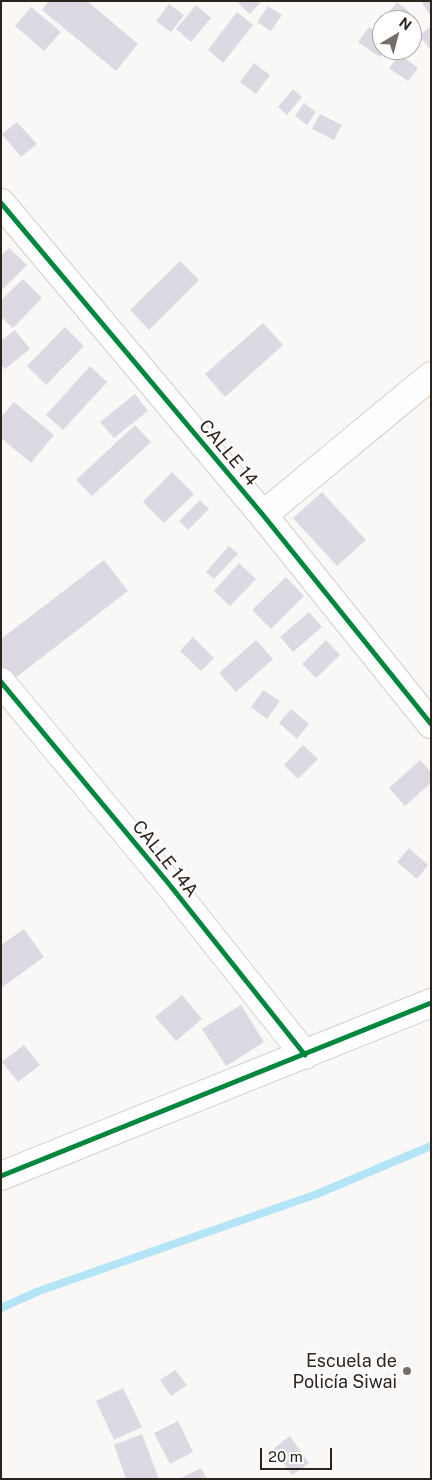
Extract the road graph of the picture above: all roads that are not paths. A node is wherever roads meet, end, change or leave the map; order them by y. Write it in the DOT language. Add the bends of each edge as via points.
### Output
graph roads {
  1 [pos="1,203"];
  2 [pos="431,376"];
  3 [pos="263,516"];
  4 [pos="1,682"];
  5 [pos="431,724"];
  6 [pos="431,1003"];
  7 [pos="305,1055"];
  8 [pos="1,1176"];
  1 -- 3 [label="street, CALLE 14"];
  2 -- 3 [label="street"];
  3 -- 5 [label="street, CALLE 14"];
  4 -- 7 [label="street, CALLE 14A" via="169,884"];
  6 -- 7 [label="street"];
  7 -- 8 [label="street"];
}
